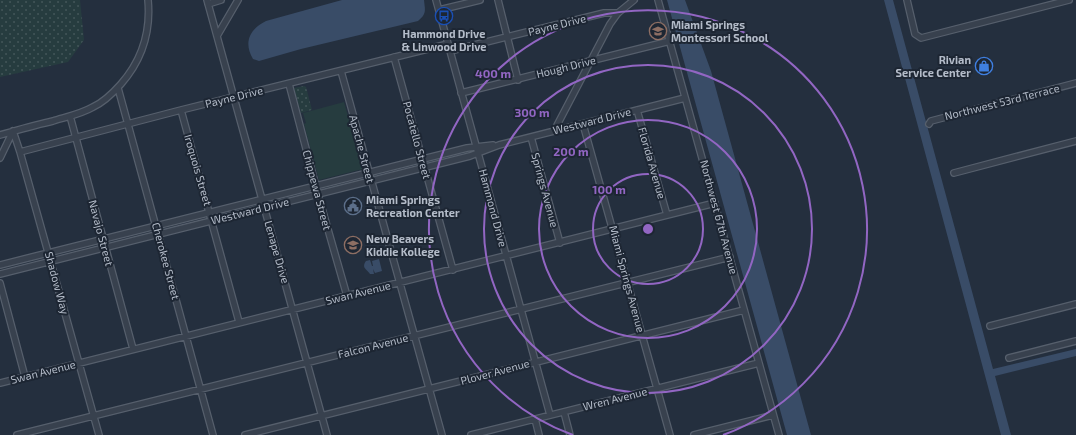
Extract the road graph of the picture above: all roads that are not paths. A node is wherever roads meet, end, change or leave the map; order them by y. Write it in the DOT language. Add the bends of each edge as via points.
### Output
graph roads {
  1 [pos="148,0"];
  2 [pos="221,0"];
  3 [pos="238,0"];
  4 [pos="436,0"];
  5 [pos="480,0"];
  6 [pos="498,0"];
  7 [pos="658,0"];
  8 [pos="907,0"];
  9 [pos="1069,0"];
  10 [pos="632,1"];
  11 [pos="207,2"];
  12 [pos="439,10"];
  13 [pos="618,13"];
  14 [pos="218,36"];
  15 [pos="507,37"];
  16 [pos="670,41"];
  17 [pos="448,44"];
  18 [pos="450,51"];
  19 [pos="394,57"];
  20 [pos="590,60"];
  21 [pos="341,71"];
  22 [pos="518,80"];
  23 [pos="1076,83"];
  24 [pos="289,84"];
  25 [pos="118,88"];
  26 [pos="461,93"];
  27 [pos="234,97"];
  28 [pos="685,98"];
  29 [pos="181,110"];
  30 [pos="637,110"];
  31 [pos="70,116"];
  32 [pos="128,124"];
  33 [pos="583,124"];
  34 [pos="929,124"];
  35 [pos="13,131"];
  36 [pos="554,131"];
  37 [pos="0,135"];
  38 [pos="75,137"];
  39 [pos="530,137"];
  40 [pos="1076,141"];
  41 [pos="499,145"];
  42 [pos="476,146"];
  43 [pos="20,152"];
  44 [pos="478,154"];
  45 [pos="0,158"];
  46 [pos="422,160"];
  47 [pos="424,167"];
  48 [pos="369,173"];
  49 [pos="954,173"];
  50 [pos="371,181"];
  51 [pos="316,186"];
  52 [pos="318,194"];
  53 [pos="262,200"];
  54 [pos="715,204"];
  55 [pos="264,208"];
  56 [pos="210,213"];
  57 [pos="667,215"];
  58 [pos="212,221"];
  59 [pos="156,226"];
  60 [pos="613,230"];
  61 [pos="158,235"];
  62 [pos="102,240"];
  63 [pos="560,243"];
  64 [pos="105,248"];
  65 [pos="49,253"];
  66 [pos="506,257"];
  67 [pos="730,257"];
  68 [pos="51,261"];
  69 [pos="0,265"];
  70 [pos="453,270"];
  71 [pos="0,274"];
  72 [pos="628,282"];
  73 [pos="0,283"];
  74 [pos="401,283"];
  75 [pos="347,296"];
  76 [pos="1076,304"];
  77 [pos="521,308"];
  78 [pos="293,309"];
  79 [pos="744,310"];
  80 [pos="239,322"];
  81 [pos="990,326"];
  82 [pos="186,336"];
  83 [pos="414,336"];
  84 [pos="642,336"];
  85 [pos="1076,341"];
  86 [pos="132,349"];
  87 [pos="1009,358"];
  88 [pos="307,362"];
  89 [pos="536,362"];
  90 [pos="759,363"];
  91 [pos="79,364"];
  92 [pos="25,376"];
  93 [pos="0,383"];
  94 [pos="201,389"];
  95 [pos="657,389"];
  96 [pos="429,390"];
  97 [pos="564,412"];
  98 [pos="550,415"];
  99 [pos="773,415"];
  100 [pos="93,416"];
  101 [pos="322,416"];
  102 [pos="535,419"];
  103 [pos="17,435"];
  104 [pos="99,435"];
  105 [pos="214,435"];
  106 [pos="245,435"];
  107 [pos="327,435"];
  108 [pos="442,435"];
  109 [pos="470,435"];
  110 [pos="539,435"];
  111 [pos="570,435"];
  112 [pos="670,435"];
  113 [pos="694,435"];
  114 [pos="779,435"];
  1 -- 25 [label="street" via="148,31 144,48 130,74"];
  2 -- 11 [label="street"];
  3 -- 14 [label="street"];
  4 -- 12 [label="street, Hammond Drive"];
  5 -- 12 [label="street"];
  6 -- 15 [label="street"];
  7 -- 16 [label="street, Northwest 67th Avenue"];
  8 -- 9 [label="street" via="916,34 921,38"];
  10 -- 13 [label="street"];
  11 -- 14 [label="street, Lenape Drive"];
  12 -- 17 [label="street, Hammond Drive"];
  13 -- 15 [label="street, Payne Drive" via="604,13"];
  13 -- 20 [label="street"];
  14 -- 27 [label="street, Lenape Drive"];
  15 -- 18 [label="street, Payne Drive"];
  15 -- 22 [label="street"];
  16 -- 20 [label="street, Hough Drive"];
  16 -- 28 [label="street, Northwest 67th Avenue"];
  17 -- 18 [label="street, Hammond Drive"];
  17 -- 19 [label="street, Payne Drive"];
  18 -- 26 [label="street, Hammond Drive"];
  19 -- 21 [label="street, Payne Drive"];
  19 -- 46 [label="street, Pocatello Street"];
  20 -- 22 [label="street, Hough Drive"];
  20 -- 36 [label="street"];
  21 -- 24 [label="street, Payne Drive"];
  21 -- 48 [label="street, Apache Street"];
  22 -- 26 [label="street, Hough Drive"];
  23 -- 34 [label="street, Northwest 53rd Terrace" via="931,120"];
  24 -- 27 [label="street, Payne Drive"];
  24 -- 51 [label="street, Chippewa Street"];
  25 -- 31 [label="street" via="93,108"];
  25 -- 32 [label="street, Cherokee Street"];
  26 -- 42 [label="street, Hammond Drive"];
  27 -- 29 [label="street, Payne Drive"];
  27 -- 53 [label="street, Lenape Drive"];
  28 -- 30 [label="street, Westward Drive"];
  28 -- 54 [label="street, Northwest 67th Avenue"];
  29 -- 32 [label="street, Payne Drive"];
  29 -- 56 [label="street, Iroquois Street"];
  30 -- 33 [label="street, Westward Drive"];
  30 -- 57 [label="street, Florida Avenue"];
  31 -- 35 [label="street"];
  31 -- 38 [label="street, Navajo Street"];
  32 -- 38 [label="street, Payne Drive"];
  32 -- 59 [label="street, Cherokee Street"];
  33 -- 36 [label="street, Westward Drive"];
  33 -- 60 [label="street, Miami Springs Avenue"];
  35 -- 37 [label="street"];
  35 -- 43 [label="street, Shadow Way"];
  35 -- 45 [label="street"];
  36 -- 39 [label="street, Westward Drive"];
  38 -- 43 [label="street, Payne Drive"];
  38 -- 62 [label="street, Navajo Street"];
  39 -- 41 [label="street, Westward Drive"];
  39 -- 63 [label="street, Springs Avenue"];
  40 -- 49 [label="street"];
  41 -- 42 [label="street, Westward Drive"];
  41 -- 44 [label="street, Westward Drive"];
  42 -- 44 [label="street, Hammond Drive"];
  42 -- 46 [label="street, Westward Drive"];
  43 -- 65 [label="street, Shadow Way"];
  44 -- 47 [label="street, Westward Drive"];
  44 -- 66 [label="street, Hammond Drive"];
  46 -- 47 [label="street, Pocatello Street"];
  46 -- 48 [label="street, Westward Drive"];
  47 -- 50 [label="street, Westward Drive"];
  47 -- 70 [label="street, Pocatello Street"];
  48 -- 50 [label="street, Apache Street"];
  48 -- 51 [label="street, Westward Drive"];
  50 -- 52 [label="street, Westward Drive"];
  50 -- 74 [label="street, Apache Street"];
  51 -- 52 [label="street, Chippewa Street"];
  51 -- 53 [label="street, Westward Drive"];
  52 -- 55 [label="street, Westward Drive"];
  52 -- 75 [label="street, Chippewa Street"];
  53 -- 55 [label="street, Lenape Drive"];
  53 -- 56 [label="street, Westward Drive"];
  54 -- 57 [label="street, Swan Avenue"];
  54 -- 67 [label="street, Northwest 67th Avenue"];
  55 -- 58 [label="street, Westward Drive"];
  55 -- 78 [label="street, Lenape Drive"];
  56 -- 58 [label="street, Iroquois Street"];
  56 -- 59 [label="street, Westward Drive"];
  57 -- 60 [label="street, Swan Avenue"];
  58 -- 61 [label="street, Westward Drive"];
  58 -- 80 [label="street, Iroquois Street"];
  59 -- 61 [label="street, Cherokee Street"];
  59 -- 62 [label="street, Westward Drive"];
  60 -- 63 [label="street, Swan Avenue"];
  60 -- 72 [label="street, Miami Springs Avenue"];
  61 -- 64 [label="street, Westward Drive"];
  61 -- 82 [label="street, Cherokee Street"];
  62 -- 64 [label="street, Navajo Street"];
  62 -- 65 [label="street, Westward Drive"];
  63 -- 66 [label="street, Swan Avenue"];
  64 -- 68 [label="street, Westward Drive"];
  64 -- 86 [label="street, Navajo Street"];
  65 -- 68 [label="street, Shadow Way"];
  65 -- 69 [label="street, Westward Drive"];
  66 -- 70 [label="street, Swan Avenue"];
  66 -- 77 [label="street, Hammond Drive"];
  67 -- 72 [label="street, Falcon Avenue"];
  67 -- 79 [label="street, Northwest 67th Avenue"];
  68 -- 71 [label="street, Westward Drive"];
  68 -- 91 [label="street, Shadow Way"];
  70 -- 74 [label="street, Swan Avenue"];
  72 -- 77 [label="street, Falcon Avenue"];
  72 -- 84 [label="street, Miami Springs Avenue"];
  73 -- 92 [label="street"];
  74 -- 75 [label="street, Swan Avenue"];
  74 -- 83 [label="street, Apache Street"];
  75 -- 78 [label="street, Swan Avenue"];
  76 -- 81 [label="street"];
  77 -- 83 [label="street, Falcon Avenue"];
  77 -- 89 [label="street, Hammond Drive"];
  78 -- 80 [label="street, Swan Avenue"];
  78 -- 88 [label="street, Lenape Drive"];
  79 -- 84 [label="street, Plover Avenue"];
  79 -- 90 [label="street, Northwest 67th Avenue"];
  80 -- 82 [label="street, Swan Avenue"];
  82 -- 86 [label="street, Swan Avenue"];
  82 -- 94 [label="street, Cherokee Street"];
  83 -- 88 [label="street, Falcon Avenue"];
  83 -- 96 [label="street, Apache Street"];
  84 -- 89 [label="street, Plover Avenue"];
  84 -- 95 [label="street, Miami Springs Avenue"];
  85 -- 87 [label="street"];
  86 -- 91 [label="street, Swan Avenue"];
  88 -- 94 [label="street, Falcon Avenue"];
  88 -- 101 [label="street, Lenape Drive"];
  89 -- 96 [label="street, Plover Avenue"];
  89 -- 98 [label="street, Hammond Drive"];
  90 -- 95 [label="street, Wren Avenue"];
  90 -- 99 [label="street, Northwest 67th Avenue"];
  91 -- 92 [label="street, Swan Avenue"];
  91 -- 100 [label="street, Shadow Way"];
  92 -- 93 [label="street, Swan Avenue"];
  94 -- 100 [label="street, Falcon Avenue"];
  94 -- 105 [label="street, Cherokee Street"];
  95 -- 97 [label="street, Wren Avenue"];
  95 -- 112 [label="street, Miami Springs Avenue"];
  96 -- 101 [label="street, Plover Avenue"];
  96 -- 108 [label="street, Apache Street"];
  97 -- 98 [label="street, Wren Avenue"];
  97 -- 111 [label="street"];
  98 -- 102 [label="street, Wren Avenue"];
  99 -- 113 [label="street"];
  99 -- 114 [label="street, Northwest 67th Avenue"];
  100 -- 103 [label="street, Falcon Avenue"];
  100 -- 104 [label="street, Shadow Way"];
  101 -- 106 [label="street, Plover Avenue"];
  101 -- 107 [label="street, Lenape Drive"];
  102 -- 109 [label="street, Wren Avenue"];
  102 -- 110 [label="street"];
}
